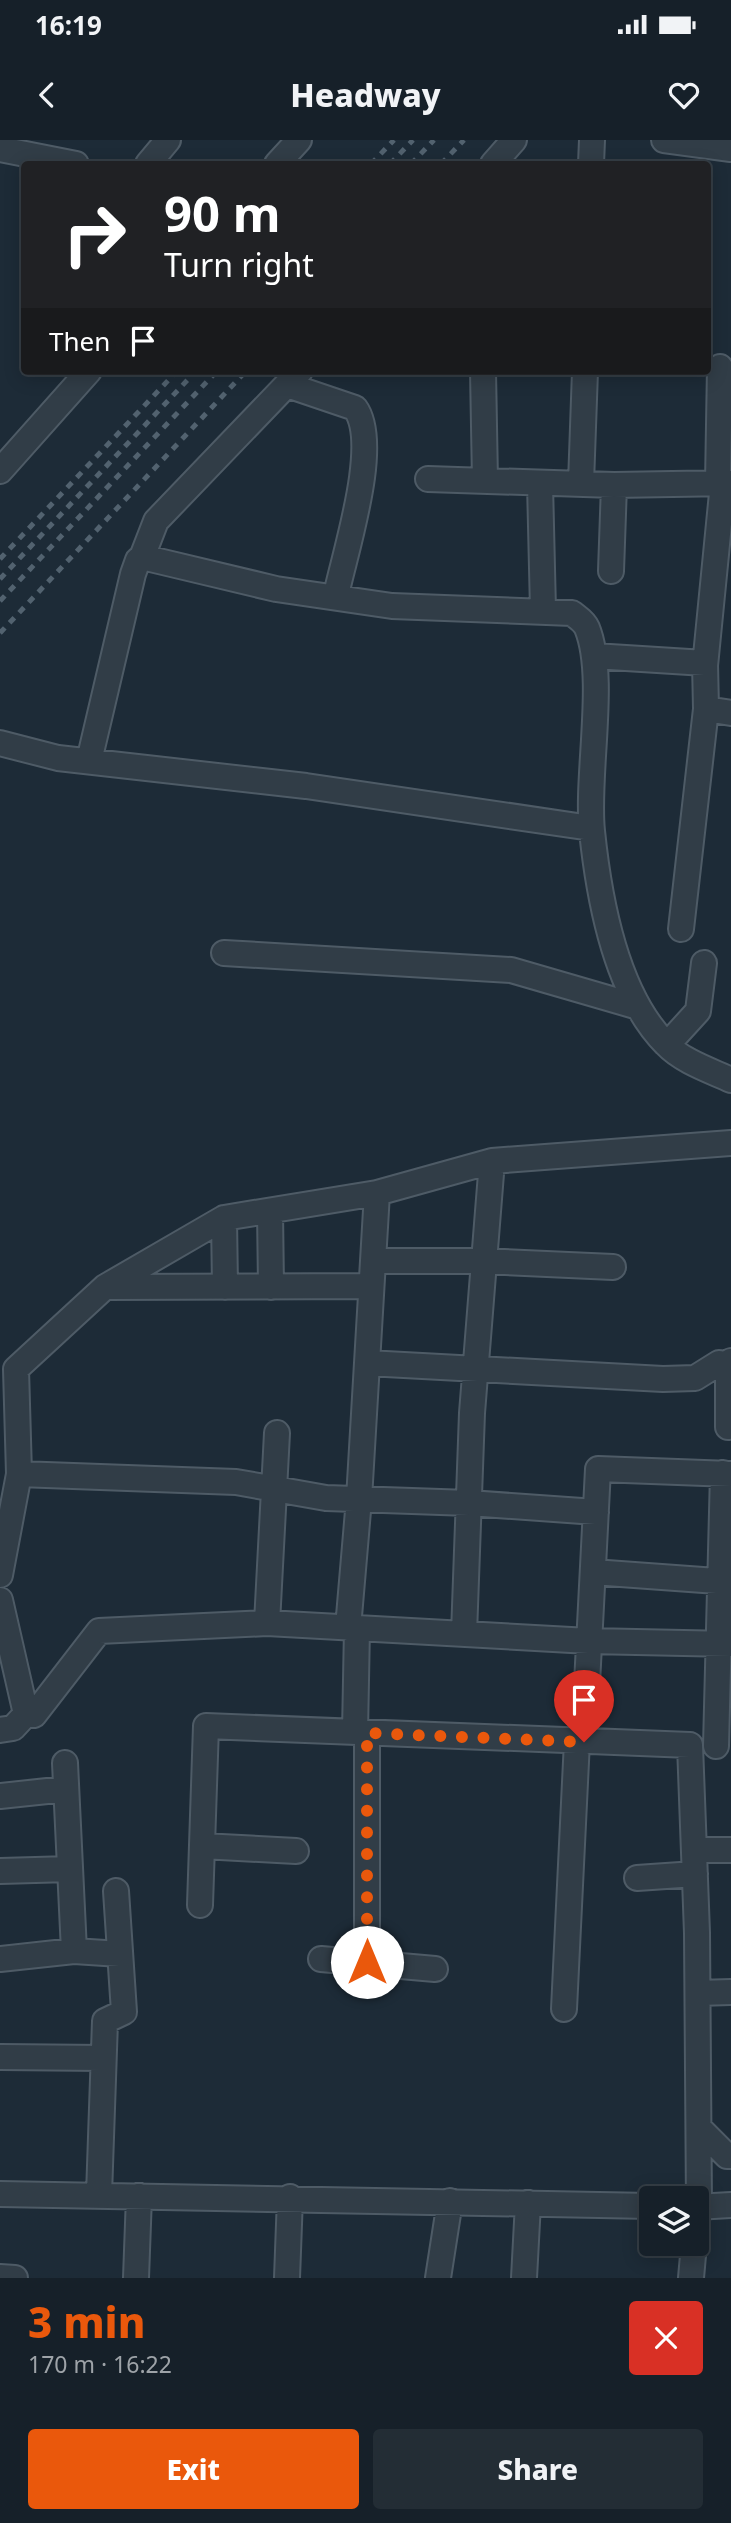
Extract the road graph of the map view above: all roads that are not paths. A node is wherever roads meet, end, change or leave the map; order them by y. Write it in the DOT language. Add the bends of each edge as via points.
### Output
graph roads {
  1 [pos="168,140"];
  2 [pos="299,140"];
  3 [pos="514,140"];
  4 [pos="592,140"];
  5 [pos="664,140"];
  6 [pos="0,149"];
  7 [pos="731,149"];
  8 [pos="692,155"];
  9 [pos="61,161"];
  10 [pos="150,161"];
  11 [pos="280,161"];
  12 [pos="496,161"];
  13 [pos="591,161"];
  14 [pos="719,367"];
  15 [pos="85,375"];
  16 [pos="483,375"];
  17 [pos="585,375"];
  18 [pos="294,378"];
  19 [pos="4,459"];
  20 [pos="428,480"];
  21 [pos="485,481"];
  22 [pos="581,483"];
  23 [pos="724,483"];
  24 [pos="540,484"];
  25 [pos="614,485"];
  26 [pos="142,557"];
  27 [pos="611,571"];
  28 [pos="336,595"];
  29 [pos="543,610"];
  30 [pos="594,656"];
  31 [pos="705,666"];
  32 [pos="706,709"];
  33 [pos="731,713"];
  34 [pos="0,743"];
  35 [pos="89,761"];
  36 [pos="591,828"];
  37 [pos="681,929"];
  38 [pos="224,953"];
  39 [pos="704,963"];
  40 [pos="635,1006"];
  41 [pos="667,1045"];
  42 [pos="731,1080"];
  43 [pos="731,1143"];
  44 [pos="492,1161"];
  45 [pos="377,1193"];
  46 [pos="270,1211"];
  47 [pos="224,1218"];
  48 [pos="373,1261"];
  49 [pos="483,1261"];
  50 [pos="613,1267"];
  51 [pos="371,1286"];
  52 [pos="105,1287"];
  53 [pos="225,1287"];
  54 [pos="271,1287"];
  55 [pos="367,1363"];
  56 [pos="729,1363"];
  57 [pos="475,1369"];
  58 [pos="8,1372"];
  59 [pos="728,1427"];
  60 [pos="277,1433"];
  61 [pos="19,1474"];
  62 [pos="727,1474"];
  63 [pos="275,1490"];
  64 [pos="359,1499"];
  65 [pos="468,1503"];
  66 [pos="596,1512"];
  67 [pos="593,1572"];
  68 [pos="0,1574"];
  69 [pos="726,1582"];
  70 [pos="0,1600"];
  71 [pos="267,1623"];
  72 [pos="353,1628"];
  73 [pos="464,1634"];
  74 [pos="589,1641"];
  75 [pos="725,1644"];
  76 [pos="34,1716"];
  77 [pos="0,1730"];
  78 [pos="361,1732"];
  79 [pos="580,1742"];
  80 [pos="690,1745"];
  81 [pos="724,1746"];
  82 [pos="65,1763"];
  83 [pos="66,1789"];
  84 [pos="0,1796"];
  85 [pos="202,1846"];
  86 [pos="731,1850"];
  87 [pos="296,1852"];
  88 [pos="694,1862"];
  89 [pos="70,1869"];
  90 [pos="0,1871"];
  91 [pos="637,1878"];
  92 [pos="116,1891"];
  93 [pos="200,1905"];
  94 [pos="74,1951"];
  95 [pos="120,1954"];
  96 [pos="0,1959"];
  97 [pos="321,1959"];
  98 [pos="367,1962"];
  99 [pos="435,1969"];
  100 [pos="731,1992"];
  101 [pos="698,1993"];
  102 [pos="564,2009"];
  103 [pos="0,2057"];
  104 [pos="103,2058"];
  105 [pos="699,2128"];
  106 [pos="731,2156"];
  107 [pos="698,2186"];
  108 [pos="0,2194"];
  109 [pos="99,2195"];
  110 [pos="139,2196"];
  111 [pos="290,2197"];
  112 [pos="450,2201"];
  113 [pos="528,2203"];
  114 [pos="731,2205"];
  115 [pos="639,2206"];
  116 [pos="709,2210"];
  117 [pos="693,2256"];
  118 [pos="0,2277"];
  119 [pos="15,2278"];
  120 [pos="136,2278"];
  121 [pos="287,2278"];
  122 [pos="438,2278"];
  123 [pos="524,2278"];
  124 [pos="691,2278"];
  1 -- 10 [label="street"];
  2 -- 11 [label="street"];
  3 -- 12 [label="street"];
  4 -- 13 [label="street"];
  5 -- 8 [label="street"];
  6 -- 9 [label="street"];
  7 -- 8 [label="street"];
  14 -- 23 [label="street"];
  15 -- 19 [label="street"];
  16 -- 21 [label="street"];
  17 -- 22 [label="street"];
  18 -- 26 [label="street" via="156,521"];
  18 -- 28 [label="street" via="355,408 365,429 363,471"];
  20 -- 21 [label="street"];
  21 -- 24 [label="street"];
  22 -- 24 [label="street"];
  22 -- 25 [label="street"];
  23 -- 25 [label="street"];
  23 -- 31 [label="street"];
  24 -- 29 [label="street"];
  25 -- 27 [label="street"];
  26 -- 28 [label="street" via="276,589"];
  26 -- 35 [label="street" via="133,574"];
  28 -- 29 [label="street" via="392,606"];
  29 -- 30 [label="street" via="572,613 582,621"];
  30 -- 31 [label="street"];
  30 -- 36 [label="street"];
  31 -- 32 [label="street"];
  32 -- 33 [label="street"];
  32 -- 37 [label="street"];
  34 -- 35 [label="street"];
  35 -- 36 [label="street" via="306,786"];
  36 -- 40 [label="street" via="605,913"];
  38 -- 40 [label="street" via="511,970"];
  39 -- 41 [label="street" via="698,1012"];
  40 -- 41 [label="street"];
  41 -- 42 [label="street"];
  43 -- 44 [label="street"];
  44 -- 45 [label="street"];
  44 -- 49 [label="street"];
  45 -- 46 [label="street"];
  45 -- 48 [label="street"];
  46 -- 47 [label="street"];
  46 -- 54 [label="street"];
  47 -- 52 [label="street"];
  47 -- 53 [label="street"];
  48 -- 49 [label="street"];
  48 -- 51 [label="street"];
  49 -- 50 [label="street"];
  49 -- 57 [label="street"];
  51 -- 54 [label="street"];
  51 -- 55 [label="street"];
  52 -- 53 [label="street"];
  52 -- 58 [label="street"];
  53 -- 54 [label="street"];
  55 -- 57 [label="street"];
  55 -- 64 [label="street"];
  56 -- 57 [label="street" via="719,1363 695,1378 663,1379"];
  56 -- 59 [label="street"];
  57 -- 65 [label="street"];
  58 -- 61 [label="street"];
  60 -- 63 [label="street"];
  61 -- 63 [label="street" via="236,1482"];
  61 -- 68 [label="street"];
  62 -- 66 [label="street" via="598,1469"];
  62 -- 69 [label="street"];
  63 -- 64 [label="street"];
  63 -- 71 [label="street"];
  64 -- 65 [label="street"];
  64 -- 72 [label="street"];
  65 -- 66 [label="street"];
  65 -- 73 [label="street"];
  66 -- 67 [label="street"];
  67 -- 69 [label="street"];
  67 -- 74 [label="street"];
  69 -- 75 [label="street"];
  70 -- 77 [label="street" via="26,1714 13,1728"];
  71 -- 72 [label="street"];
  71 -- 76 [label="street" via="99,1631"];
  72 -- 73 [label="street"];
  72 -- 78 [label="street"];
  73 -- 74 [label="street"];
  74 -- 75 [label="street"];
  74 -- 79 [label="street"];
  75 -- 81 [label="street"];
  78 -- 79 [label="street"];
  78 -- 85 [label="street" via="206,1726"];
  78 -- 98 [label="street"];
  79 -- 80 [label="street"];
  79 -- 102 [label="street"];
  80 -- 81 [label="street"];
  80 -- 88 [label="street"];
  82 -- 83 [label="street"];
  83 -- 84 [label="street"];
  83 -- 89 [label="street"];
  85 -- 87 [label="street"];
  85 -- 93 [label="street"];
  86 -- 88 [label="street"];
  88 -- 91 [label="street"];
  88 -- 101 [label="street"];
  89 -- 90 [label="street"];
  89 -- 94 [label="street"];
  92 -- 95 [label="street"];
  94 -- 95 [label="street"];
  94 -- 96 [label="street"];
  95 -- 104 [label="street" via="124,2012 105,2021"];
  97 -- 98 [label="street"];
  98 -- 99 [label="street"];
  100 -- 101 [label="street"];
  101 -- 105 [label="street"];
  103 -- 104 [label="street"];
  104 -- 109 [label="street"];
  105 -- 106 [label="street"];
  105 -- 107 [label="street"];
  108 -- 109 [label="street"];
  109 -- 110 [label="street"];
  110 -- 111 [label="street"];
  110 -- 120 [label="street"];
  111 -- 112 [label="street"];
  111 -- 121 [label="street"];
  112 -- 113 [label="street"];
  112 -- 122 [label="street"];
  113 -- 115 [label="street"];
  113 -- 123 [label="street"];
  114 -- 116 [label="street"];
  117 -- 124 [label="street"];
  118 -- 119 [label="street"];
}
